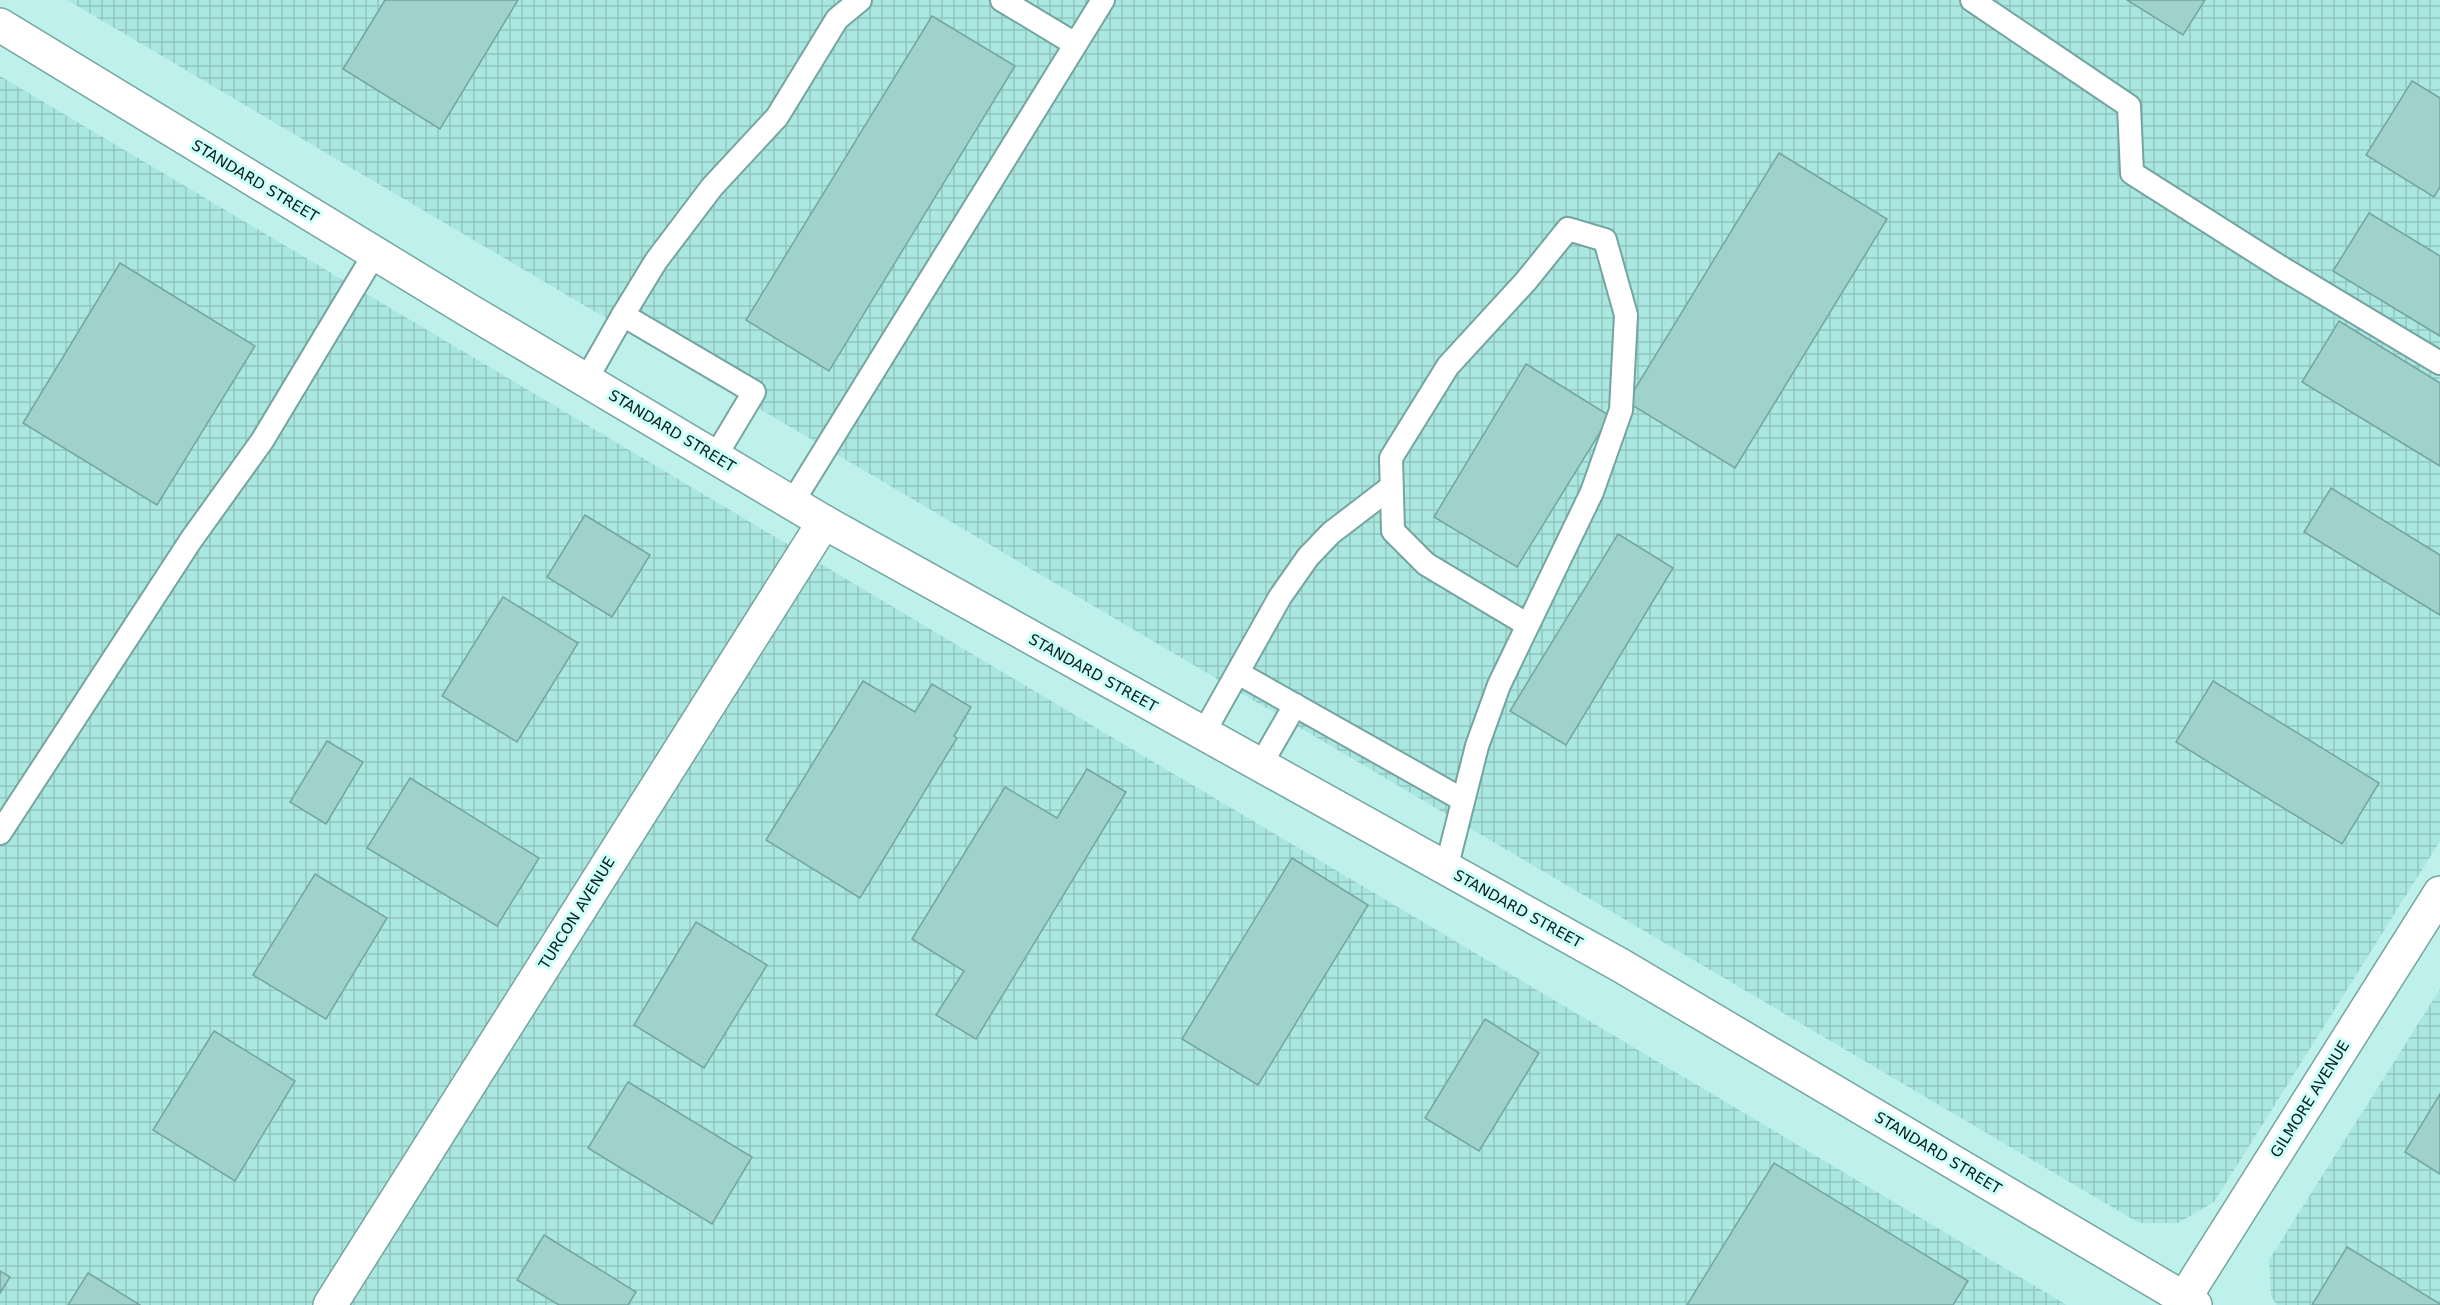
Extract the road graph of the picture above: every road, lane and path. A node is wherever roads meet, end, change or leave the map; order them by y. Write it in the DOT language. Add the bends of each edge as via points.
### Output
graph roads {
  1 [pos="860,0"];
  2 [pos="1002,0"];
  3 [pos="1103,0"];
  4 [pos="1972,0"];
  5 [pos="0,25"];
  6 [pos="1076,44"];
  7 [pos="375,253"];
  8 [pos="623,315"];
  9 [pos="2440,363"];
  10 [pos="586,380"];
  11 [pos="715,457"];
  12 [pos="1391,488"];
  13 [pos="792,503"];
  14 [pos="824,522"];
  15 [pos="1528,625"];
  16 [pos="1238,673"];
  17 [pos="1295,705"];
  18 [pos="1203,734"];
  19 [pos="1260,766"];
  20 [pos="1463,800"];
  21 [pos="0,833"];
  22 [pos="1446,869"];
  23 [pos="2440,893"];
  24 [pos="2187,1303"];
  25 [pos="330,1305"];
  1 -- 8 [label="lane" via="837,19 777,117 712,187 656,261"];
  2 -- 6 [label="lane"];
  3 -- 6 [label="lane"];
  4 -- 9 [label="lane" via="2129,106 2132,173"];
  5 -- 7 [label="street, STANDARD STREET"];
  6 -- 13 [label="lane"];
  7 -- 10 [label="street, STANDARD STREET"];
  7 -- 21 [label="lane" via="262,441 191,540"];
  8 -- 10 [label="lane"];
  8 -- 11 [label="lane" via="754,392"];
  10 -- 11 [label="street, STANDARD STREET"];
  11 -- 13 [label="street, STANDARD STREET"];
  12 -- 15 [label="lane" via="1393,531 1426,564"];
  12 -- 15 [label="lane" via="1391,458 1448,366 1568,229 1605,240 1626,315 1621,410 1592,492"];
  12 -- 16 [label="lane" via="1331,533 1308,557 1280,597"];
  13 -- 14 [label="street, STANDARD STREET"];
  14 -- 18 [label="street, STANDARD STREET"];
  14 -- 25 [label="street, TURCON AVENUE"];
  15 -- 20 [label="lane" via="1490,708"];
  16 -- 17 [label="lane"];
  16 -- 18 [label="lane"];
  17 -- 19 [label="lane"];
  17 -- 20 [label="lane"];
  18 -- 19 [label="street, STANDARD STREET"];
  19 -- 22 [label="street, STANDARD STREET"];
  20 -- 22 [label="lane"];
  22 -- 24 [label="street, STANDARD STREET" via="1620,964"];
  23 -- 24 [label="street, GILMORE AVENUE"];
}
